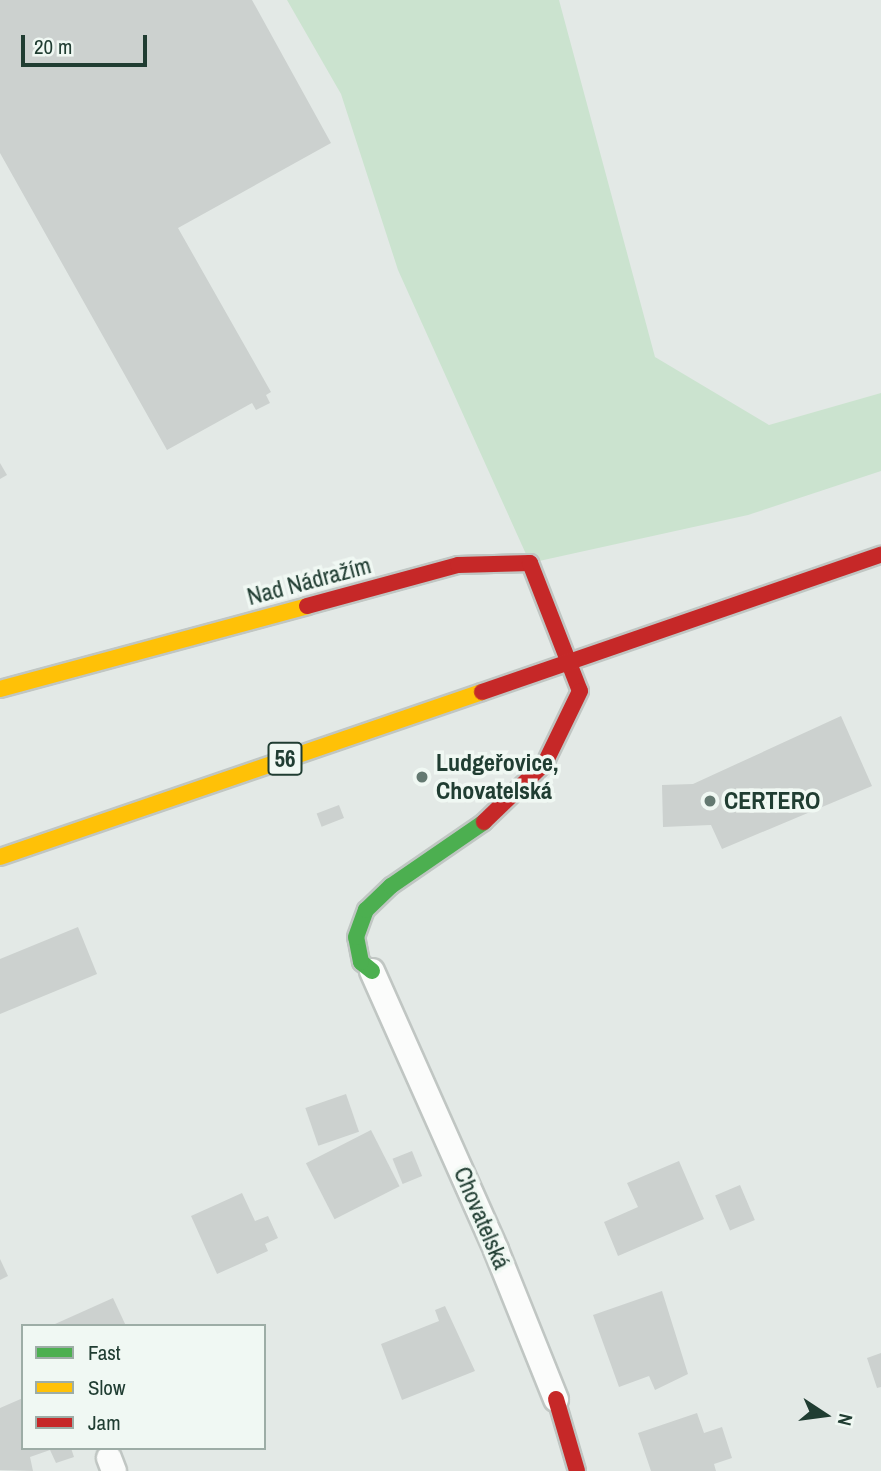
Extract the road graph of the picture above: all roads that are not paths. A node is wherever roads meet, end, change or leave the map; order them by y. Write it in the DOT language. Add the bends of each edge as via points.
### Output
graph roads {
  1 [pos="881,555"];
  2 [pos="570,662"];
  3 [pos="0,689"];
  4 [pos="0,857"];
  5 [pos="372,971"];
  6 [pos="556,1399"];
  7 [pos="577,1471"];
  1 -- 2 [label="street, 56"];
  2 -- 3 [label="street, Nad Nádražím" via="530,563 458,565"];
  2 -- 4 [label="street, 56"];
  2 -- 5 [label="street" via="580,691 545,763 502,808 457,844 391,886 366,910 356,937 361,962"];
  5 -- 6 [label="lane, Chovatelská" via="496,1250"];
  6 -- 7 [label="street, Chovatelská"];
}
